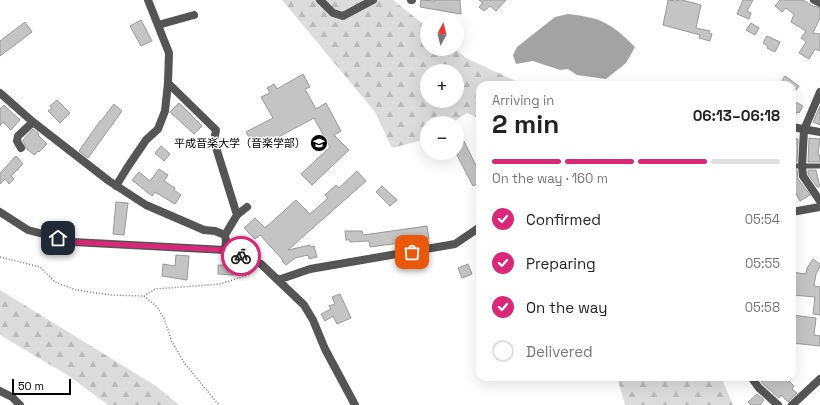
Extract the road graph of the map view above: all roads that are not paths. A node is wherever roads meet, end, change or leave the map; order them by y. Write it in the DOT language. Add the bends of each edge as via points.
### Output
graph roads {
  1 [pos="148,0"];
  2 [pos="320,0"];
  3 [pos="373,0"];
  4 [pos="814,0"];
  5 [pos="820,3"];
  6 [pos="194,15"];
  7 [pos="158,26"];
  8 [pos="168,83"];
  9 [pos="820,92"];
  10 [pos="0,93"];
  11 [pos="33,122"];
  12 [pos="796,128"];
  13 [pos="804,130"];
  14 [pos="820,132"];
  15 [pos="21,148"];
  16 [pos="796,166"];
  17 [pos="802,166"];
  18 [pos="820,166"];
  19 [pos="116,186"];
  20 [pos="820,201"];
  21 [pos="247,207"];
  22 [pos="820,208"];
  23 [pos="796,211"];
  24 [pos="0,212"];
  25 [pos="237,215"];
  26 [pos="476,230"];
  27 [pos="225,235"];
  28 [pos="225,250"];
  29 [pos="278,280"];
  30 [pos="820,379"];
  31 [pos="754,381"];
  32 [pos="0,391"];
  33 [pos="20,405"];
  34 [pos="355,405"];
  35 [pos="778,405"];
  36 [pos="792,405"];
  1 -- 7 [label="street"];
  2 -- 3 [label="street" via="333,13 343,16"];
  4 -- 5 [label="street"];
  6 -- 7 [label="street"];
  7 -- 8 [label="street" via="169,53"];
  8 -- 19 [label="street" via="165,111 158,129 146,140"];
  8 -- 25 [label="street" via="216,130 214,141"];
  9 -- 13 [label="street"];
  10 -- 11 [label="street"];
  11 -- 15 [label="street" via="18,136 17,141"];
  11 -- 19 [label="street"];
  12 -- 13 [label="street"];
  13 -- 14 [label="street"];
  13 -- 17 [label="street"];
  16 -- 17 [label="lane"];
  17 -- 18 [label="lane"];
  17 -- 20 [label="street" via="803,176"];
  19 -- 27 [label="street" via="152,208 204,230"];
  21 -- 25 [label="street"];
  22 -- 23 [label="street"];
  24 -- 28 [label="street" via="28,230 72,242"];
  25 -- 27 [label="street"];
  26 -- 29 [label="street" via="456,244 310,269"];
  27 -- 28 [label="street"];
  28 -- 29 [label="street" via="261,264"];
  29 -- 34 [label="street" via="304,305 314,320 325,349"];
  30 -- 36 [label="street"];
  31 -- 35 [label="street"];
  32 -- 33 [label="street"];
}
